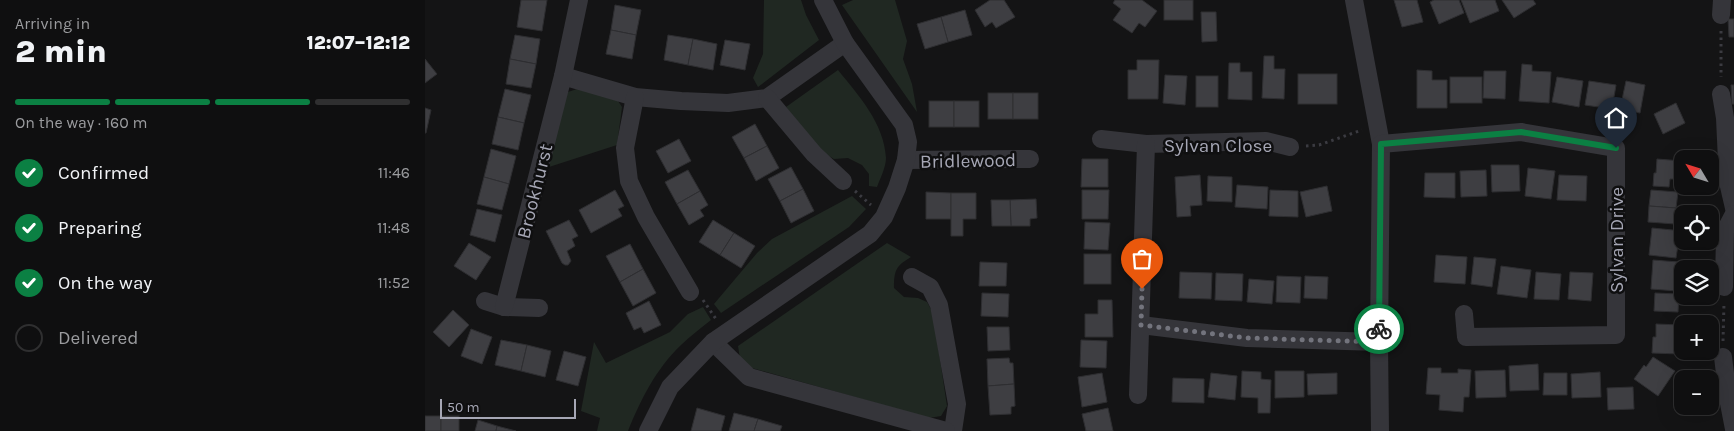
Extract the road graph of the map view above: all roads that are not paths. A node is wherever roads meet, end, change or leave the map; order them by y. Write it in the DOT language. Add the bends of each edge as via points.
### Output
graph roads {
  1 [pos="579,0"];
  2 [pos="823,0"];
  3 [pos="1354,0"];
  4 [pos="845,43"];
  5 [pos="563,76"];
  6 [pos="1721,94"];
  7 [pos="635,97"];
  8 [pos="767,98"];
  9 [pos="1101,139"];
  10 [pos="1145,144"];
  11 [pos="1381,144"];
  12 [pos="1290,147"];
  13 [pos="1031,159"];
  14 [pos="906,160"];
  15 [pos="843,181"];
  16 [pos="1734,208"];
  17 [pos="1734,214"];
  18 [pos="912,277"];
  19 [pos="1724,286"];
  20 [pos="691,292"];
  21 [pos="485,301"];
  22 [pos="505,307"];
  23 [pos="539,308"];
  24 [pos="1464,314"];
  25 [pos="1141,325"];
  26 [pos="713,342"];
  27 [pos="1379,342"];
  28 [pos="1723,357"];
  29 [pos="1138,394"];
  30 [pos="1731,398"];
  31 [pos="1734,429"];
  32 [pos="648,431"];
  33 [pos="946,431"];
  34 [pos="953,431"];
  35 [pos="1381,431"];
  1 -- 5 [label="street, Brookhurst"];
  2 -- 4 [label="street"];
  3 -- 11 [label="street"];
  4 -- 8 [label="street"];
  4 -- 14 [label="street" via="904,125 908,142"];
  5 -- 7 [label="street"];
  5 -- 22 [label="street, Brookhurst"];
  6 -- 16 [label="street" via="1728,182"];
  7 -- 8 [label="street" via="728,103"];
  7 -- 20 [label="street" via="625,148 629,181 646,217"];
  8 -- 15 [label="street" via="814,154"];
  9 -- 10 [label="street, Sylvan Close"];
  10 -- 12 [label="street, Sylvan Close" via="1266,141"];
  10 -- 25 [label="street, Sylvan Close"];
  11 -- 24 [label="street, Sylvan Drive" via="1521,132 1616,148 1616,335 1466,337"];
  11 -- 27 [label="street"];
  13 -- 14 [label="street, Bridlewood"];
  14 -- 26 [label="street" via="885,216 870,234"];
  17 -- 19 [label="street" via="1725,231"];
  18 -- 34 [label="street" via="930,287 939,305 957,404"];
  21 -- 22 [label="street"];
  22 -- 23 [label="street"];
  25 -- 27 [label="street" via="1247,338"];
  25 -- 29 [label="street, Sylvan Close"];
  26 -- 32 [label="street" via="670,388"];
  26 -- 33 [label="street" via="749,377"];
  27 -- 35 [label="street"];
  28 -- 30 [label="street"];
  30 -- 31 [label="street"];
}
